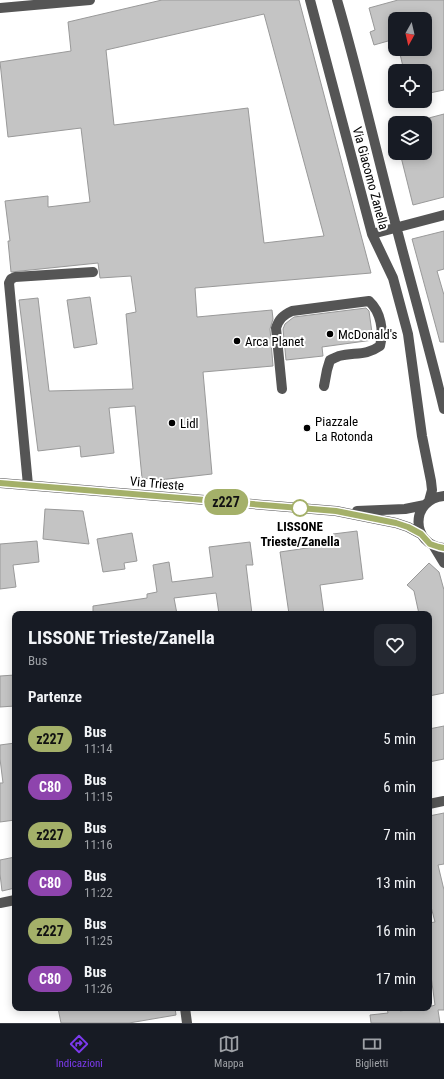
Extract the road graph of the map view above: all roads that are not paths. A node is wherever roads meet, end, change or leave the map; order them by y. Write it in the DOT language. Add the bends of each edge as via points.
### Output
graph roads {
  1 [pos="90,0"];
  2 [pos="310,0"];
  3 [pos="337,0"];
  4 [pos="0,8"];
  5 [pos="444,215"];
  6 [pos="396,227"];
  7 [pos="372,234"];
  8 [pos="93,272"];
  9 [pos="324,386"];
  10 [pos="282,389"];
  11 [pos="444,409"];
  12 [pos="0,483"];
  13 [pos="28,485"];
  14 [pos="444,496"];
  15 [pos="427,503"];
  16 [pos="336,511"];
  17 [pos="421,534"];
  18 [pos="433,545"];
  19 [pos="444,548"];
  20 [pos="444,563"];
  21 [pos="444,801"];
  22 [pos="432,803"];
  23 [pos="12,901"];
  24 [pos="0,903"];
  25 [pos="185,1011"];
  26 [pos="187,1023"];
  1 -- 4 [label="street"];
  2 -- 7 [label="street, Via Giacomo Zanella"];
  3 -- 6 [label="street, Via Giacomo Zanella"];
  5 -- 6 [label="street"];
  6 -- 7 [label="street"];
  6 -- 11 [label="street, Via Giacomo Zanella"];
  7 -- 15 [label="street, Via Giacomo Zanella" via="394,278 408,334 431,481 432,490"];
  8 -- 13 [label="street" via="15,277 9,283"];
  9 -- 10 [label="street" via="330,360 339,356 368,353 380,346 382,326 374,306 369,301 292,311 282,317 276,328"];
  12 -- 13 [label="street, Via Trieste"];
  13 -- 16 [label="street, Via Trieste"];
  14 -- 15 [label="street, Via Trieste"];
  15 -- 16 [label="street, Via Trieste" via="397,510"];
  15 -- 17 [label="street, Via Giacomo Zanella" via="419,518"];
  16 -- 17 [label="street, Via Trieste" via="396,523"];
  17 -- 18 [label="street, Via Trieste"];
  18 -- 19 [label="street"];
  18 -- 20 [label="street"];
  21 -- 22 [label="street"];
  23 -- 24 [label="street"];
  25 -- 26 [label="street"];
}
